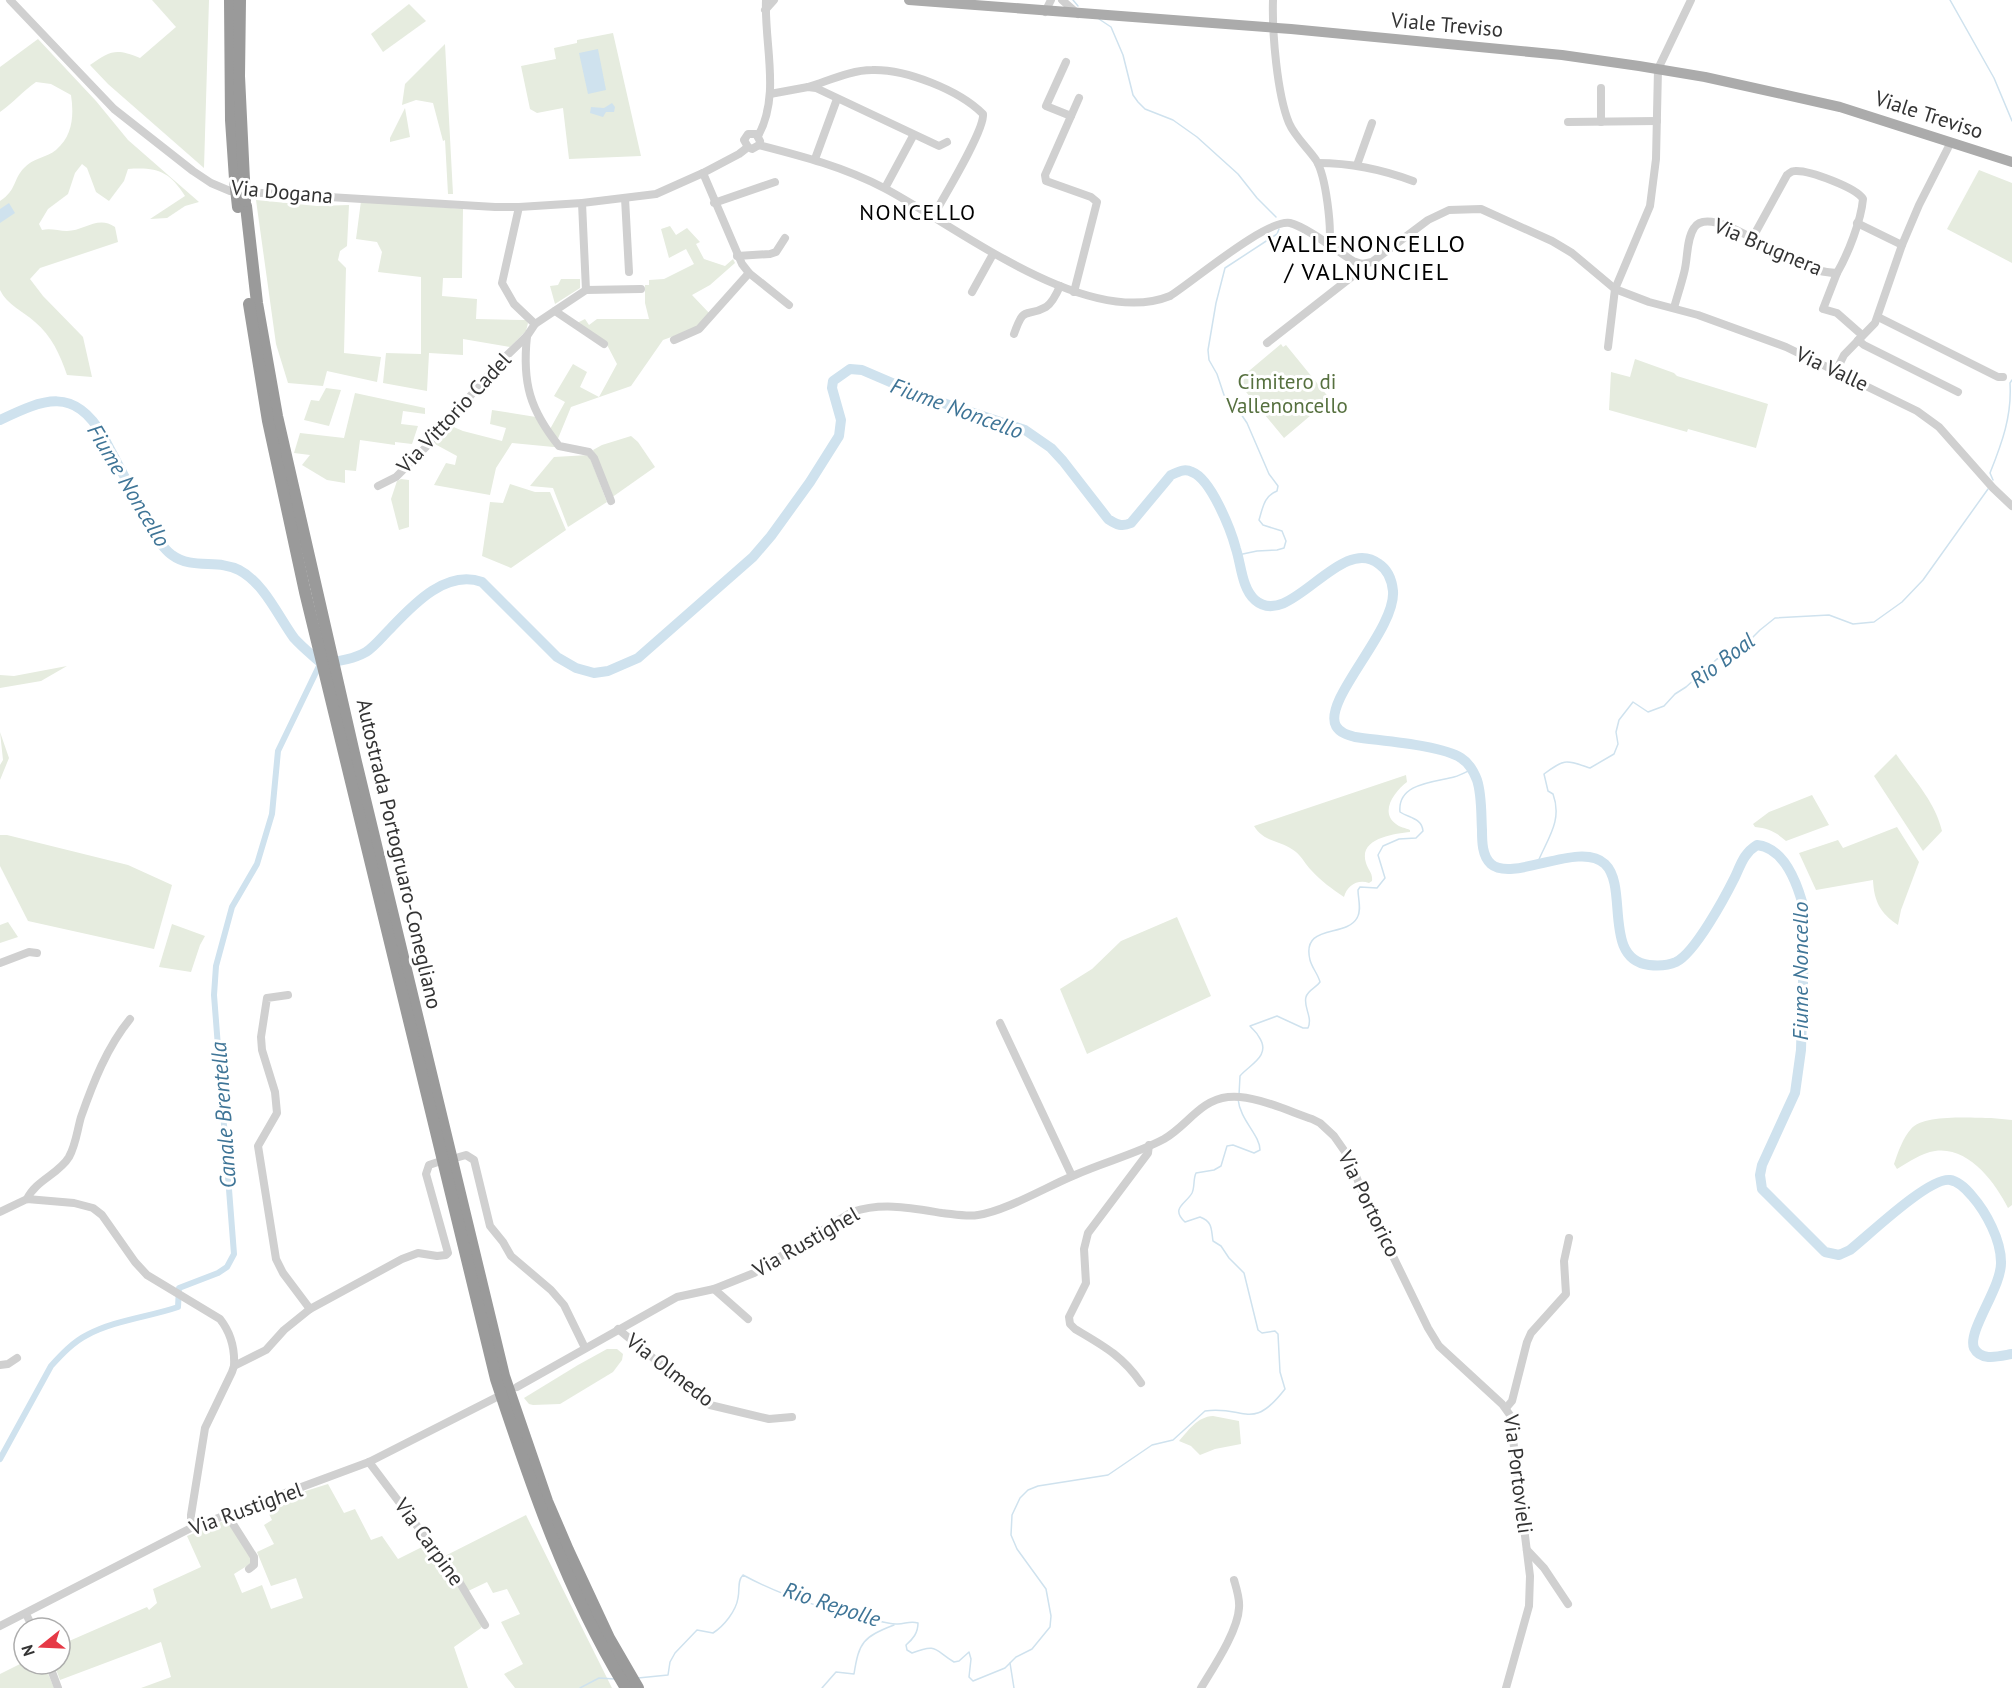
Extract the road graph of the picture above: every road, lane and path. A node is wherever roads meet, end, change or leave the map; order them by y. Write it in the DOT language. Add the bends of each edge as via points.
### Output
graph roads {
  1 [pos="9,0"];
  2 [pos="229,0"];
  3 [pos="242,0"];
  4 [pos="766,0"];
  5 [pos="774,0"];
  6 [pos="909,0"];
  7 [pos="1017,0"];
  8 [pos="1052,0"];
  9 [pos="1062,0"];
  10 [pos="1273,0"];
  11 [pos="1690,0"];
  12 [pos="1000,8"];
  13 [pos="1041,8"];
  14 [pos="765,10"];
  15 [pos="1078,14"];
  16 [pos="1272,27"];
  17 [pos="1066,62"];
  18 [pos="1658,69"];
  19 [pos="808,87"];
  20 [pos="1601,88"];
  21 [pos="770,94"];
  22 [pos="1079,98"];
  23 [pos="837,99"];
  24 [pos="1071,116"];
  25 [pos="1657,121"];
  26 [pos="1568,122"];
  27 [pos="1601,122"];
  28 [pos="1372,123"];
  29 [pos="913,136"];
  30 [pos="758,140"];
  31 [pos="947,142"];
  32 [pos="1951,142"];
  33 [pos="748,147"];
  34 [pos="815,159"];
  35 [pos="2011,162"];
  36 [pos="1318,163"];
  37 [pos="1357,165"];
  38 [pos="703,173"];
  39 [pos="239,180"];
  40 [pos="1413,181"];
  41 [pos="775,182"];
  42 [pos="885,188"];
  43 [pos="625,198"];
  44 [pos="714,203"];
  45 [pos="582,204"];
  46 [pos="519,207"];
  47 [pos="932,218"];
  48 [pos="1857,223"];
  49 [pos="1753,237"];
  50 [pos="785,238"];
  51 [pos="1902,245"];
  52 [pos="1329,246"];
  53 [pos="993,254"];
  54 [pos="737,256"];
  55 [pos="1362,264"];
  56 [pos="629,272"];
  57 [pos="749,273"];
  58 [pos="1837,273"];
  59 [pos="1060,286"];
  60 [pos="641,289"];
  61 [pos="1615,289"];
  62 [pos="586,290"];
  63 [pos="972,292"];
  64 [pos="1074,292"];
  65 [pos="789,305"];
  66 [pos="1674,309"];
  67 [pos="555,311"];
  68 [pos="1878,317"];
  69 [pos="536,324"];
  70 [pos="1014,334"];
  71 [pos="527,336"];
  72 [pos="1860,338"];
  73 [pos="674,340"];
  74 [pos="1267,343"];
  75 [pos="604,344"];
  76 [pos="1608,347"];
  77 [pos="1836,371"];
  78 [pos="2003,377"];
  79 [pos="1958,392"];
  80 [pos="378,486"];
  81 [pos="611,501"];
  82 [pos="2012,506"];
  83 [pos="37,953"];
  84 [pos="0,963"];
  85 [pos="288,995"];
  86 [pos="130,1019"];
  87 [pos="1000,1023"];
  88 [pos="91,1063"];
  89 [pos="100,1067"];
  90 [pos="1149,1145"];
  91 [pos="459,1157"];
  92 [pos="438,1162"];
  93 [pos="1072,1176"];
  94 [pos="27,1199"];
  95 [pos="0,1212"];
  96 [pos="1569,1238"];
  97 [pos="714,1289"];
  98 [pos="310,1309"];
  99 [pos="748,1319"];
  100 [pos="618,1329"];
  101 [pos="585,1348"];
  102 [pos="17,1358"];
  103 [pos="0,1365"];
  104 [pos="234,1366"];
  105 [pos="1141,1383"];
  106 [pos="517,1387"];
  107 [pos="495,1398"];
  108 [pos="1506,1408"];
  109 [pos="792,1417"];
  110 [pos="369,1462"];
  111 [pos="226,1513"];
  112 [pos="191,1528"];
  113 [pos="1527,1550"];
  114 [pos="249,1569"];
  115 [pos="1545,1570"];
  116 [pos="1530,1576"];
  117 [pos="1234,1580"];
  118 [pos="1568,1604"];
  119 [pos="26,1614"];
  120 [pos="485,1625"];
  121 [pos="0,1626"];
  122 [pos="617,1662"];
  123 [pos="627,1688"];
  124 [pos="638,1688"];
  125 [pos="1201,1688"];
  126 [pos="1506,1688"];
  1 -- 46 [label="street, Via Dogana" via="114,109 193,171 222,188"];
  2 -- 39 [label="highway, Autostrada Portogruaro-Conegliano" via="231,120"];
  3 -- 39 [label="highway, Autostrada Portogruaro-Conegliano"];
  4 -- 14 [label="street"];
  5 -- 14 [label="street"];
  6 -- 12 [label="main road, Viale Treviso"];
  7 -- 12 [label="street"];
  8 -- 13 [label="street"];
  9 -- 15 [label="street"];
  10 -- 16 [label="street"];
  11 -- 18 [label="street"];
  12 -- 13 [label="main road, Viale Treviso"];
  13 -- 15 [label="main road, Viale Treviso"];
  14 -- 21 [label="street"];
  15 -- 16 [label="main road, Viale Treviso"];
  16 -- 18 [label="main road, Viale Treviso" via="1562,55"];
  16 -- 36 [label="street" via="1290,124"];
  17 -- 24 [label="street" via="1046,106"];
  18 -- 25 [label="street"];
  18 -- 32 [label="main road, Viale Treviso" via="1840,107"];
  19 -- 21 [label="street"];
  19 -- 23 [label="street"];
  19 -- 47 [label="street" via="870,70 887,71 934,84 983,114 984,120"];
  20 -- 27 [label="street"];
  21 -- 30 [label="street"];
  22 -- 24 [label="street"];
  23 -- 29 [label="street"];
  23 -- 34 [label="street"];
  24 -- 64 [label="street" via="1045,175 1046,181 1097,201"];
  25 -- 27 [label="street"];
  25 -- 61 [label="street" via="1650,206"];
  26 -- 27 [label="street"];
  28 -- 37 [label="street"];
  29 -- 31 [label="street" via="939,147"];
  29 -- 42 [label="street"];
  30 -- 33 [label="street, Via Dogana" via="755,148"];
  30 -- 33 [label="street, Via Dogana" via="753,133 746,135 744,143"];
  30 -- 34 [label="street"];
  32 -- 35 [label="main road, Viale Treviso"];
  32 -- 51 [label="street"];
  33 -- 38 [label="street, Via Dogana"];
  34 -- 42 [label="street"];
  36 -- 37 [label="street"];
  36 -- 52 [label="street" via="1325,192"];
  37 -- 40 [label="street"];
  38 -- 43 [label="street, Via Dogana" via="667,190"];
  38 -- 44 [label="street"];
  39 -- 122 [label="highway, Autostrada Portogruaro-Conegliano, bridge" via="272,418 307,603 504,1376 547,1501"];
  41 -- 44 [label="street"];
  42 -- 47 [label="street"];
  43 -- 45 [label="street, Via Dogana"];
  43 -- 56 [label="street"];
  44 -- 54 [label="street"];
  45 -- 46 [label="street, Via Dogana"];
  45 -- 62 [label="street"];
  46 -- 69 [label="street" via="502,283 514,304"];
  47 -- 53 [label="street"];
  48 -- 49 [label="street" via="1861,195 1832,181 1792,171"];
  48 -- 51 [label="street"];
  48 -- 58 [label="street, Via Brugnera"];
  49 -- 58 [label="street, Via Brugnera" via="1793,261"];
  49 -- 66 [label="street, Via Brugnera" via="1715,223 1698,223 1692,233"];
  50 -- 54 [label="street" via="776,252"];
  51 -- 68 [label="street"];
  52 -- 55 [label="street"];
  52 -- 64 [label="street" via="1299,226 1284,223 1258,233 1186,286 1159,300 1109,300"];
  53 -- 59 [label="street"];
  53 -- 63 [label="street"];
  54 -- 57 [label="street"];
  55 -- 61 [label="street" via="1372,262 1428,219 1449,210 1481,209 1552,241"];
  55 -- 74 [label="street" via="1354,275"];
  57 -- 65 [label="street"];
  57 -- 73 [label="street" via="699,329"];
  58 -- 72 [label="street" via="1823,309 1837,313"];
  59 -- 64 [label="street"];
  59 -- 70 [label="street" via="1047,307 1020,317"];
  60 -- 62 [label="street"];
  61 -- 66 [label="street, Via Valle"];
  61 -- 76 [label="street"];
  62 -- 67 [label="street, Via Vittorio Cadel"];
  66 -- 77 [label="street, Via Valle" via="1786,347"];
  67 -- 69 [label="street, Via Vittorio Cadel"];
  67 -- 75 [label="street"];
  68 -- 72 [label="street"];
  68 -- 78 [label="street"];
  69 -- 71 [label="street, Via Vittorio Cadel"];
  71 -- 80 [label="street, Via Vittorio Cadel" via="426,447 396,477"];
  71 -- 81 [label="street, Via Vittorio Cadel" via="528,395 542,425 559,446 589,452"];
  72 -- 77 [label="street"];
  72 -- 79 [label="street" via="1864,345"];
  77 -- 82 [label="street, Via Valle" via="1927,417"];
  83 -- 84 [label="street" via="29,952"];
  85 -- 98 [label="street" via="267,998 262,1050 277,1113 258,1146 276,1259"];
  86 -- 89 [label="street"];
  87 -- 93 [label="street"];
  88 -- 89 [label="street"];
  89 -- 94 [label="street" via="67,1160 36,1186"];
  90 -- 93 [label="street, Via Rustighel"];
  90 -- 105 [label="street" via="1148,1153 1088,1233 1084,1249 1086,1282 1069,1317 1075,1329 1115,1353"];
  90 -- 108 [label="street, Via Portorico" via="1166,1138 1205,1105 1238,1097 1320,1123 1348,1156 1366,1201 1439,1346"];
  91 -- 101 [label="street" via="466,1155 474,1160 490,1226 510,1256 564,1305"];
  92 -- 98 [label="street" via="429,1165 426,1174 448,1250 446,1255 418,1253 402,1259"];
  93 -- 97 [label="street, Via Rustighel" via="977,1215 868,1206 754,1273"];
  94 -- 95 [label="street"];
  94 -- 104 [label="street" via="74,1203 97,1211 139,1267 224,1323 233,1345"];
  96 -- 108 [label="street, Via Portovieli" via="1564,1261 1566,1294 1531,1333 1512,1401"];
  97 -- 99 [label="street"];
  97 -- 100 [label="street, Via Rustighel" via="676,1297"];
  98 -- 104 [label="street" via="266,1350"];
  100 -- 101 [label="street, Via Rustighel"];
  100 -- 109 [label="street, Via Olmedo" via="710,1405 769,1419"];
  101 -- 106 [label="street, Via Rustighel"];
  102 -- 103 [label="street"];
  104 -- 112 [label="street" via="205,1428"];
  107 -- 110 [label="street, Via Rustighel"];
  108 -- 113 [label="street, Via Portovieli" via="1511,1421"];
  110 -- 111 [label="street, Via Rustighel"];
  110 -- 120 [label="street, Via Carpine" via="454,1575"];
  111 -- 112 [label="street, Via Rustighel"];
  111 -- 114 [label="street" via="254,1557 254,1565"];
  112 -- 119 [label="street, Via Rustighel"];
  113 -- 115 [label="street"];
  113 -- 116 [label="street, Via Portovieli"];
  115 -- 116 [label="street"];
  115 -- 118 [label="street"];
  116 -- 126 [label="street, Via Portovieli" via="1529,1606"];
  117 -- 125 [label="street" via="1239,1600 1236,1622"];
  119 -- 121 [label="street, Via Rustighel"];
  122 -- 123 [label="highway, Autostrada Portogruaro-Conegliano"];
  122 -- 124 [label="highway, Autostrada Portogruaro-Conegliano"];
}
